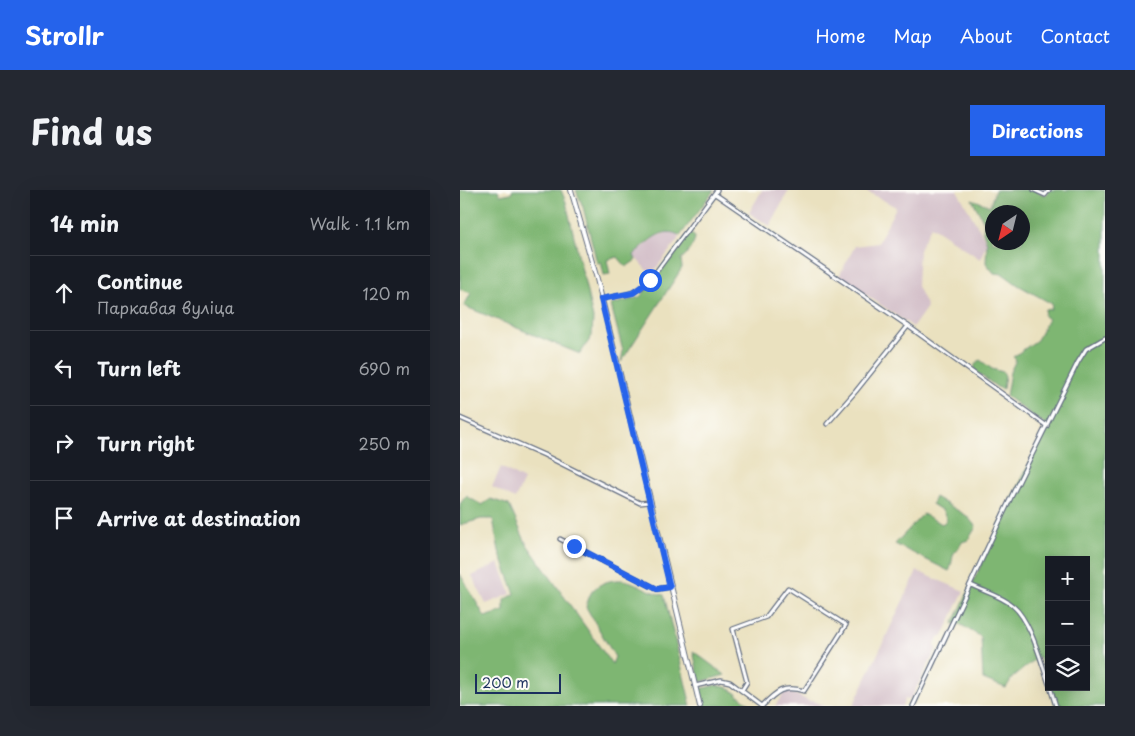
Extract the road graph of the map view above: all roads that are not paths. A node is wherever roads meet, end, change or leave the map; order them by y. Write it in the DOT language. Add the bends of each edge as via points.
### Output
graph roads {
  1 [pos="571,190"];
  2 [pos="1034,190"];
  3 [pos="1049,190"];
  4 [pos="716,192"];
  5 [pos="601,299"];
  6 [pos="908,326"];
  7 [pos="1105,338"];
  8 [pos="460,418"];
  9 [pos="827,424"];
  10 [pos="1047,426"];
  11 [pos="650,502"];
  12 [pos="560,538"];
  13 [pos="971,585"];
  14 [pos="670,587"];
  15 [pos="1045,675"];
  16 [pos="694,686"];
  17 [pos="742,690"];
  18 [pos="1051,691"];
  19 [pos="700,706"];
  20 [pos="762,706"];
  21 [pos="912,706"];
  22 [pos="1056,706"];
  1 -- 5 [label="main road"];
  2 -- 3 [label="street" via="1045,195"];
  4 -- 5 [label="street" via="644,287 633,293"];
  4 -- 6 [label="street"];
  5 -- 11 [label="main road"];
  6 -- 9 [label="street"];
  6 -- 10 [label="street"];
  7 -- 10 [label="street" via="1082,354"];
  8 -- 11 [label="street" via="640,503"];
  10 -- 13 [label="street"];
  11 -- 14 [label="main road"];
  12 -- 14 [label="street" via="657,589"];
  13 -- 15 [label="street" via="1017,610 1029,630"];
  13 -- 21 [label="street"];
  14 -- 16 [label="main road"];
  16 -- 17 [label="street" via="721,680"];
  16 -- 19 [label="main road"];
  17 -- 20 [label="street"];
  17 -- 20 [label="street" via="747,682 733,629 766,618 788,588 846,624 804,691 793,688 776,692"];
  18 -- 22 [label="street"];
}
